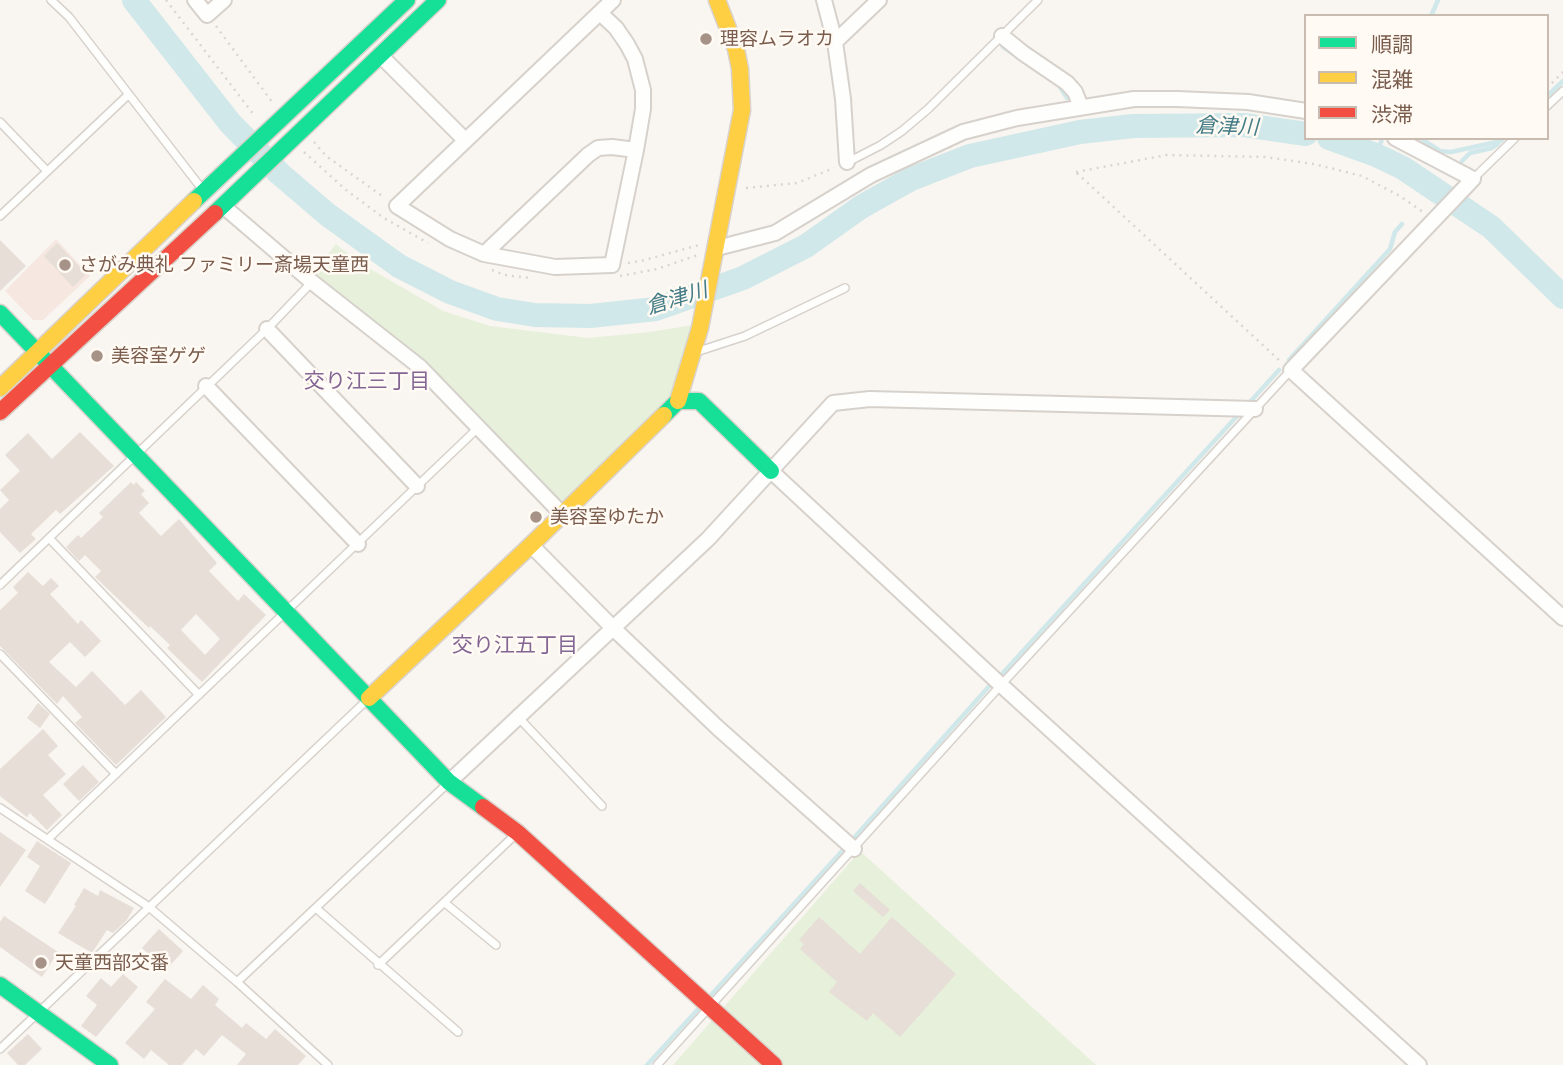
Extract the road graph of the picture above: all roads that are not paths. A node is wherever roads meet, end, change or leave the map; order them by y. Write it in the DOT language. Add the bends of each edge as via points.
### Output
graph roads {
  1 [pos="51,0"];
  2 [pos="195,0"];
  3 [pos="223,0"];
  4 [pos="407,0"];
  5 [pos="438,0"];
  6 [pos="613,0"];
  7 [pos="717,0"];
  8 [pos="824,0"];
  9 [pos="879,0"];
  10 [pos="1038,0"];
  11 [pos="600,13"];
  12 [pos="1002,36"];
  13 [pos="835,42"];
  14 [pos="380,55"];
  15 [pos="1563,91"];
  16 [pos="128,95"];
  17 [pos="1549,104"];
  18 [pos="1081,107"];
  19 [pos="1304,111"];
  20 [pos="0,122"];
  21 [pos="466,140"];
  22 [pos="1398,140"];
  23 [pos="1513,140"];
  24 [pos="636,150"];
  25 [pos="847,162"];
  26 [pos="47,171"];
  27 [pos="1471,182"];
  28 [pos="204,192"];
  29 [pos="223,206"];
  30 [pos="0,216"];
  31 [pos="717,249"];
  32 [pos="484,254"];
  33 [pos="312,282"];
  34 [pos="845,288"];
  35 [pos="0,313"];
  36 [pos="267,329"];
  37 [pos="38,353"];
  38 [pos="692,353"];
  39 [pos="49,365"];
  40 [pos="1291,370"];
  41 [pos="206,386"];
  42 [pos="0,388"];
  43 [pos="678,401"];
  44 [pos="1255,409"];
  45 [pos="0,412"];
  46 [pos="480,427"];
  47 [pos="134,456"];
  48 [pos="771,471"];
  49 [pos="417,486"];
  50 [pos="562,514"];
  51 [pos="49,538"];
  52 [pos="358,544"];
  53 [pos="531,545"];
  54 [pos="0,585"];
  55 [pos="287,612"];
  56 [pos="1563,618"];
  57 [pos="613,628"];
  58 [pos="0,653"];
  59 [pos="1001,685"];
  60 [pos="199,695"];
  61 [pos="369,698"];
  62 [pos="519,718"];
  63 [pos="117,774"];
  64 [pos="449,782"];
  65 [pos="602,806"];
  66 [pos="0,808"];
  67 [pos="518,833"];
  68 [pos="48,839"];
  69 [pos="854,849"];
  70 [pos="445,903"];
  71 [pos="149,907"];
  72 [pos="317,909"];
  73 [pos="496,945"];
  74 [pos="378,965"];
  75 [pos="237,982"];
  76 [pos="0,985"];
  77 [pos="710,1007"];
  78 [pos="39,1011"];
  79 [pos="458,1032"];
  80 [pos="0,1049"];
  81 [pos="110,1065"];
  82 [pos="328,1065"];
  83 [pos="657,1065"];
  84 [pos="774,1065"];
  85 [pos="1419,1065"];
  1 -- 16 [label="lane"];
  2 -- 3 [label="street" via="207,15"];
  4 -- 28 [label="street"];
  5 -- 14 [label="street"];
  6 -- 11 [label="street"];
  7 -- 31 [label="street" via="736,49 742,89 740,131"];
  8 -- 13 [label="street"];
  9 -- 13 [label="street"];
  10 -- 12 [label="lane"];
  11 -- 21 [label="street"];
  11 -- 24 [label="street" via="627,44 641,75 643,110"];
  12 -- 18 [label="street" via="1067,83"];
  12 -- 25 [label="lane" via="902,131"];
  13 -- 25 [label="street"];
  14 -- 21 [label="street"];
  14 -- 29 [label="street"];
  15 -- 17 [label="lane"];
  16 -- 26 [label="lane"];
  16 -- 28 [label="lane"];
  18 -- 19 [label="street" via="1134,99 1177,99 1248,102"];
  18 -- 31 [label="street" via="963,132 871,175 775,233"];
  20 -- 26 [label="lane"];
  21 -- 32 [label="street" via="397,206"];
  22 -- 27 [label="street"];
  23 -- 27 [label="lane"];
  24 -- 32 [label="street" via="598,148 587,155"];
  24 -- 32 [label="street" via="612,265 555,267"];
  26 -- 30 [label="lane"];
  27 -- 40 [label="street"];
  28 -- 37 [label="street"];
  29 -- 33 [label="street"];
  29 -- 39 [label="street"];
  31 -- 38 [label="street"];
  33 -- 36 [label="lane"];
  33 -- 46 [label="street" via="420,367"];
  34 -- 38 [label="lane" via="745,336"];
  35 -- 37 [label="street"];
  36 -- 41 [label="lane"];
  36 -- 49 [label="street"];
  37 -- 39 [label="street"];
  37 -- 42 [label="street"];
  38 -- 43 [label="street"];
  39 -- 45 [label="street"];
  39 -- 47 [label="street"];
  40 -- 44 [label="lane"];
  40 -- 56 [label="street"];
  41 -- 47 [label="lane"];
  41 -- 52 [label="street"];
  43 -- 48 [label="street" via="699,401"];
  43 -- 50 [label="street"];
  44 -- 48 [label="street" via="870,399 833,403"];
  44 -- 59 [label="lane"];
  46 -- 49 [label="lane"];
  46 -- 50 [label="street"];
  47 -- 51 [label="lane"];
  47 -- 55 [label="street"];
  48 -- 57 [label="street" via="708,539"];
  48 -- 59 [label="street"];
  49 -- 52 [label="lane"];
  50 -- 53 [label="street"];
  51 -- 54 [label="lane"];
  51 -- 60 [label="lane"];
  52 -- 55 [label="lane"];
  53 -- 57 [label="street"];
  53 -- 61 [label="street"];
  55 -- 60 [label="lane"];
  55 -- 61 [label="street"];
  57 -- 62 [label="street"];
  57 -- 69 [label="street"];
  58 -- 63 [label="lane"];
  59 -- 69 [label="lane"];
  59 -- 85 [label="street"];
  60 -- 63 [label="lane"];
  61 -- 64 [label="street"];
  61 -- 71 [label="lane"];
  62 -- 64 [label="street"];
  62 -- 65 [label="lane"];
  63 -- 68 [label="lane"];
  64 -- 67 [label="street"];
  64 -- 72 [label="lane"];
  66 -- 68 [label="lane"];
  67 -- 70 [label="lane"];
  67 -- 77 [label="street"];
  68 -- 71 [label="lane"];
  69 -- 77 [label="lane"];
  70 -- 73 [label="lane"];
  70 -- 74 [label="lane"];
  71 -- 75 [label="lane"];
  71 -- 78 [label="lane"];
  72 -- 74 [label="lane"];
  72 -- 75 [label="lane"];
  74 -- 79 [label="lane"];
  75 -- 82 [label="lane"];
  76 -- 78 [label="street"];
  77 -- 83 [label="lane"];
  77 -- 84 [label="street"];
  78 -- 80 [label="lane"];
  78 -- 81 [label="street"];
}
